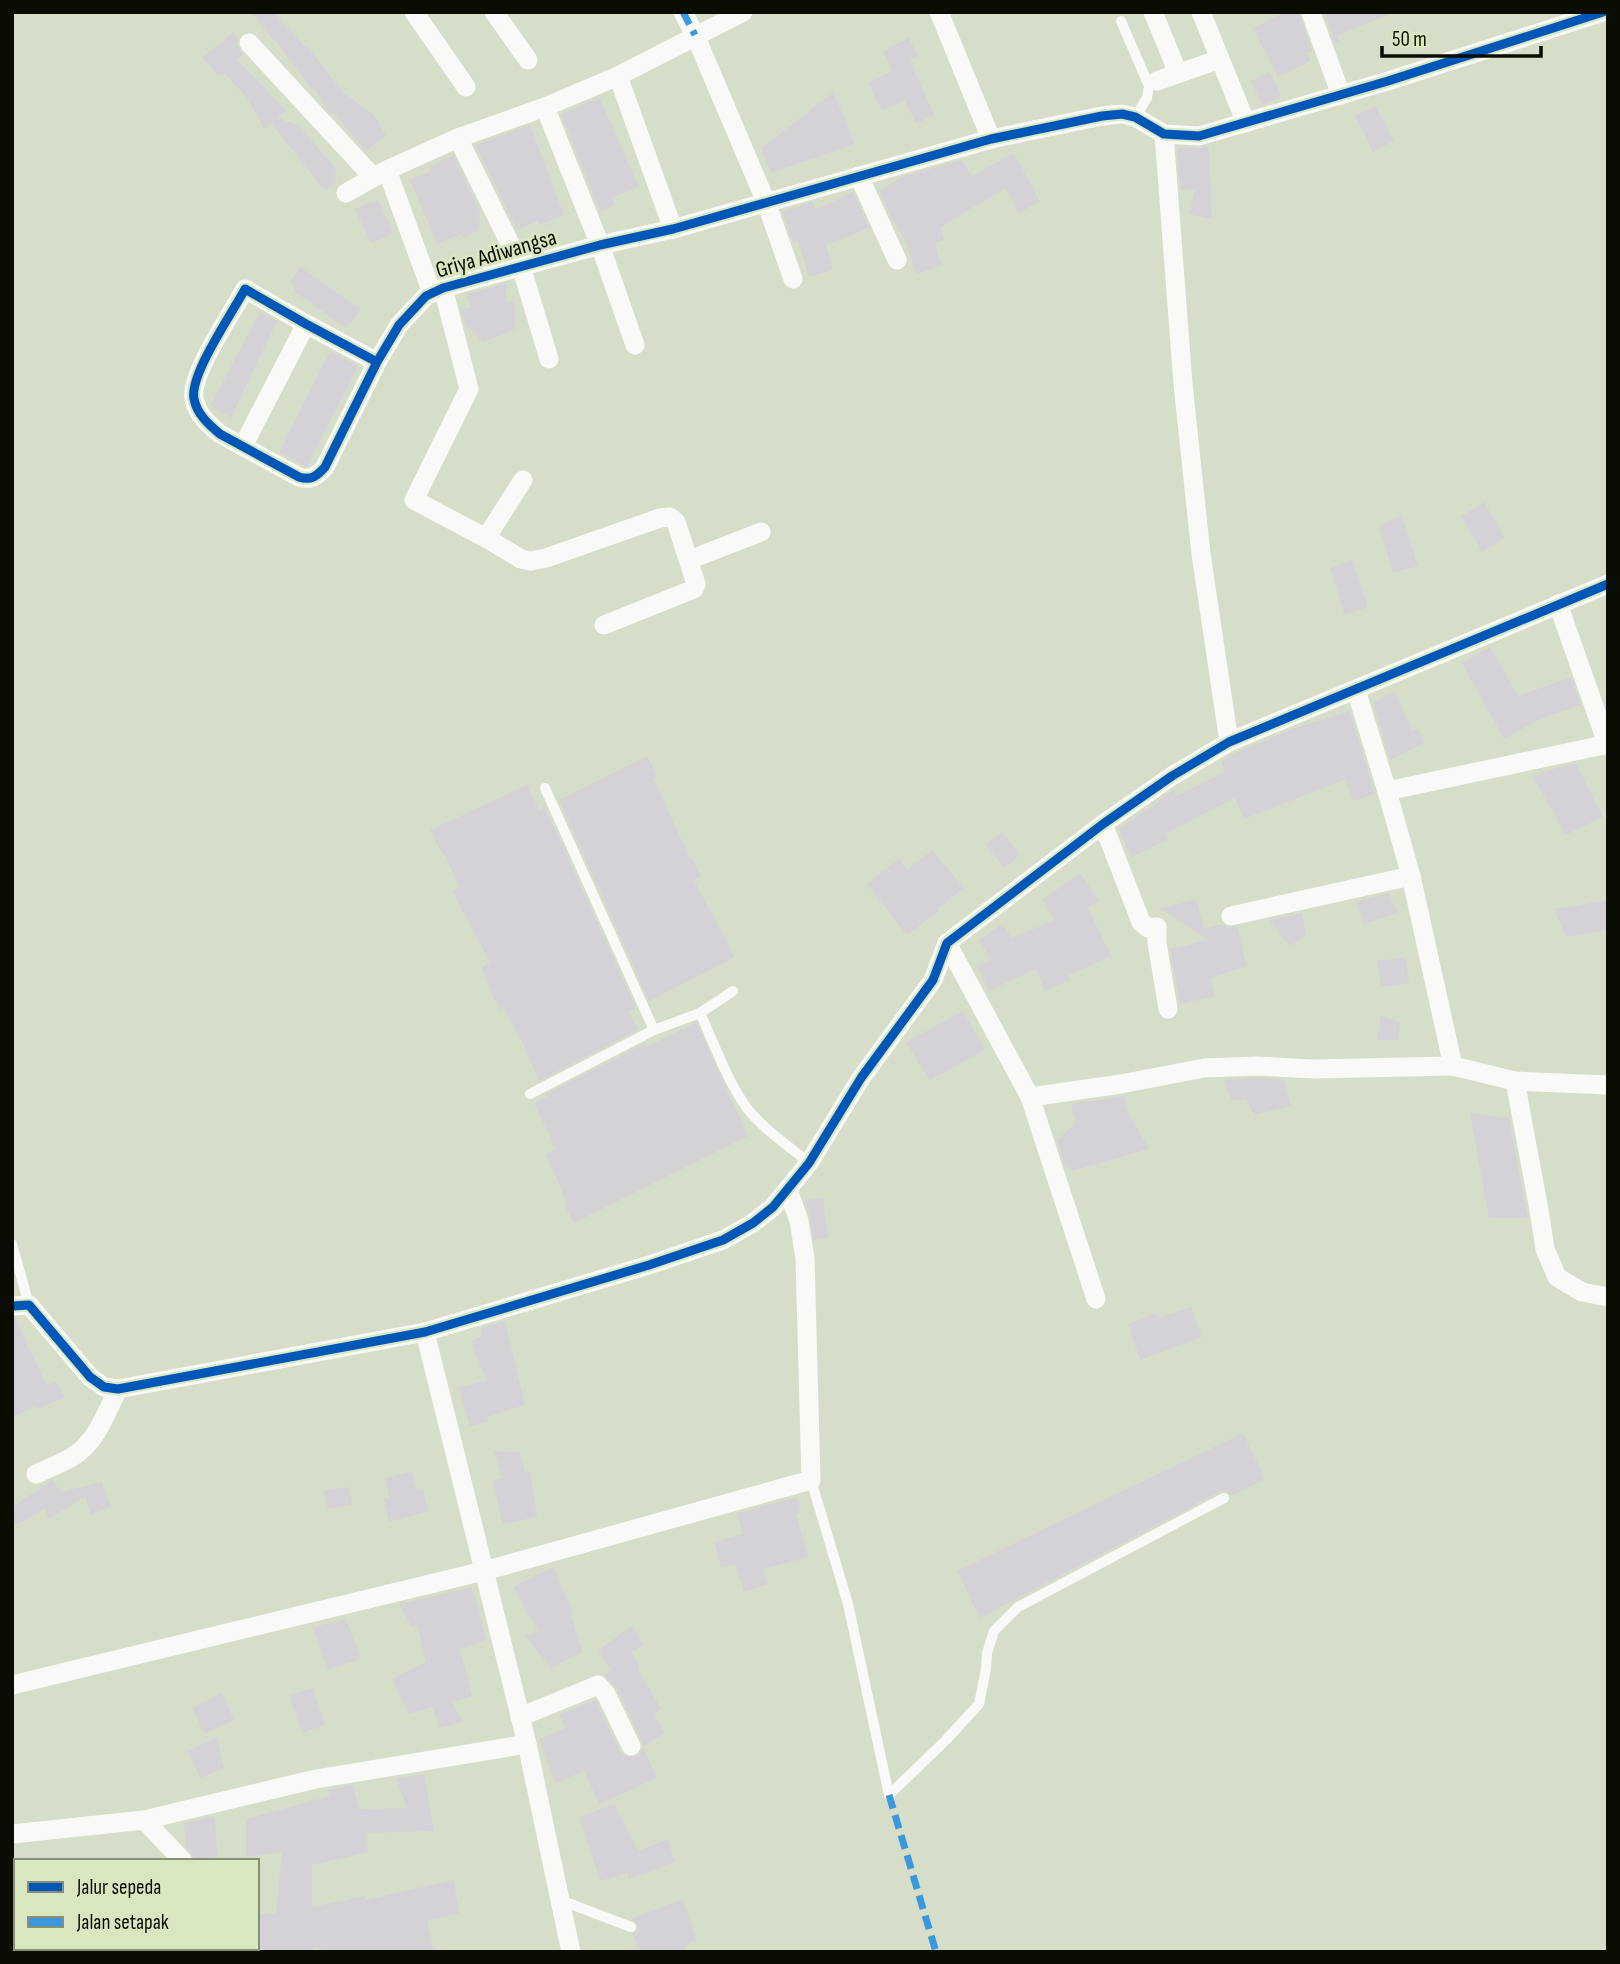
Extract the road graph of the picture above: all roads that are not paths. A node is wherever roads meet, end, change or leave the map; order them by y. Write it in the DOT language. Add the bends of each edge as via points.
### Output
graph roads {
  1 [pos="414,12"];
  2 [pos="494,12"];
  3 [pos="682,12"];
  4 [pos="743,12"];
  5 [pos="939,12"];
  6 [pos="1153,12"];
  7 [pos="1201,12"];
  8 [pos="1603,12"];
  9 [pos="1311,13"];
  10 [pos="1121,21"];
  11 [pos="695,35"];
  12 [pos="249,43"];
  13 [pos="1220,59"];
  14 [pos="528,60"];
  15 [pos="1178,73"];
  16 [pos="618,76"];
  17 [pos="1157,81"];
  18 [pos="466,87"];
  19 [pos="1341,95"];
  20 [pos="545,107"];
  21 [pos="1135,117"];
  22 [pos="1246,123"];
  23 [pos="1164,134"];
  24 [pos="458,138"];
  25 [pos="991,139"];
  26 [pos="380,174"];
  27 [pos="859,176"];
  28 [pos="346,193"];
  29 [pos="766,202"];
  30 [pos="673,229"];
  31 [pos="600,245"];
  32 [pos="897,260"];
  33 [pos="521,266"];
  34 [pos="793,279"];
  35 [pos="438,290"];
  36 [pos="306,324"];
  37 [pos="635,345"];
  38 [pos="549,359"];
  39 [pos="377,362"];
  40 [pos="243,446"];
  41 [pos="523,480"];
  42 [pos="761,532"];
  43 [pos="486,538"];
  44 [pos="689,560"];
  45 [pos="1608,584"];
  46 [pos="1558,604"];
  47 [pos="604,625"];
  48 [pos="1356,690"];
  49 [pos="1229,742"];
  50 [pos="1608,745"];
  51 [pos="545,788"];
  52 [pos="1387,791"];
  53 [pos="1103,824"];
  54 [pos="1410,876"];
  55 [pos="1231,916"];
  56 [pos="947,943"];
  57 [pos="733,991"];
  58 [pos="1168,1009"];
  59 [pos="701,1013"];
  60 [pos="654,1030"];
  61 [pos="1453,1066"];
  62 [pos="1515,1081"];
  63 [pos="1608,1085"];
  64 [pos="530,1094"];
  65 [pos="1030,1097"];
  66 [pos="808,1163"];
  67 [pos="788,1190"];
  68 [pos="12,1244"];
  69 [pos="1608,1297"];
  70 [pos="1096,1299"];
  71 [pos="20,1306"];
  72 [pos="425,1332"];
  73 [pos="118,1388"];
  74 [pos="36,1474"];
  75 [pos="811,1480"];
  76 [pos="1224,1498"];
  77 [pos="484,1571"];
  78 [pos="12,1685"];
  79 [pos="520,1717"];
  80 [pos="527,1744"];
  81 [pos="631,1746"];
  82 [pos="144,1820"];
  83 [pos="12,1834"];
  84 [pos="181,1859"];
  85 [pos="560,1900"];
  86 [pos="631,1927"];
  87 [pos="571,1952"];
  1 -- 18 [label="street"];
  2 -- 14 [label="street"];
  3 -- 11 [label="street"];
  4 -- 11 [label="street"];
  5 -- 25 [label="street"];
  6 -- 15 [label="street"];
  7 -- 13 [label="street"];
  8 -- 19 [label="street"];
  9 -- 19 [label="street"];
  10 -- 21 [label="lane" via="1149,86"];
  11 -- 16 [label="street"];
  11 -- 29 [label="street"];
  12 -- 26 [label="street"];
  13 -- 15 [label="street"];
  13 -- 22 [label="street"];
  15 -- 17 [label="street"];
  16 -- 20 [label="street"];
  16 -- 30 [label="street"];
  19 -- 22 [label="street"];
  20 -- 24 [label="street"];
  20 -- 31 [label="street"];
  21 -- 23 [label="street"];
  21 -- 25 [label="street, Griya Adiwangsa" via="1102,116"];
  22 -- 23 [label="street" via="1199,136"];
  23 -- 49 [label="street" via="1201,554"];
  24 -- 26 [label="street"];
  24 -- 33 [label="street"];
  25 -- 27 [label="street, Griya Adiwangsa"];
  26 -- 28 [label="street"];
  26 -- 35 [label="street"];
  27 -- 29 [label="street, Griya Adiwangsa"];
  27 -- 32 [label="street"];
  29 -- 30 [label="street, Griya Adiwangsa"];
  29 -- 34 [label="street"];
  30 -- 31 [label="street, Griya Adiwangsa"];
  31 -- 33 [label="street, Griya Adiwangsa"];
  31 -- 37 [label="street"];
  33 -- 35 [label="street, Griya Adiwangsa"];
  33 -- 38 [label="street"];
  35 -- 39 [label="street, Griya Adiwangsa" via="426,296 399,325"];
  35 -- 43 [label="street" via="468,389 414,500"];
  36 -- 39 [label="street"];
  36 -- 40 [label="street"];
  36 -- 40 [label="street, Griya Adiwangsa" via="246,289 207,354 193,397 208,424"];
  39 -- 40 [label="street, Griya Adiwangsa" via="319,474 306,480"];
  41 -- 43 [label="street"];
  42 -- 44 [label="street"];
  43 -- 44 [label="street" via="531,561 670,517"];
  44 -- 47 [label="street" via="694,589"];
  45 -- 46 [label="street"];
  46 -- 48 [label="street"];
  46 -- 50 [label="street"];
  48 -- 49 [label="street"];
  48 -- 52 [label="street"];
  49 -- 53 [label="street"];
  50 -- 52 [label="street"];
  51 -- 60 [label="lane"];
  52 -- 54 [label="street"];
  53 -- 56 [label="street"];
  53 -- 58 [label="street" via="1140,922 1157,928"];
  54 -- 55 [label="street"];
  54 -- 61 [label="street"];
  56 -- 65 [label="street"];
  56 -- 66 [label="street" via="933,980 861,1078"];
  57 -- 59 [label="lane"];
  59 -- 60 [label="lane"];
  59 -- 66 [label="lane" via="748,1110"];
  60 -- 64 [label="lane"];
  61 -- 62 [label="street"];
  61 -- 65 [label="street" via="1204,1068"];
  62 -- 63 [label="street"];
  62 -- 69 [label="street" via="1545,1249 1557,1277 1582,1292"];
  65 -- 70 [label="street"];
  66 -- 67 [label="street"];
  67 -- 72 [label="street" via="774,1207 723,1240"];
  67 -- 75 [label="street" via="800,1222 805,1258"];
  68 -- 71 [label="lane"];
  71 -- 73 [label="street" via="90,1377 104,1387"];
  72 -- 73 [label="street"];
  72 -- 77 [label="street"];
  73 -- 74 [label="street" via="95,1435 82,1450"];
  75 -- 76 [label="lane" via="848,1604 889,1795 979,1704 994,1631 1017,1607"];
  75 -- 77 [label="street"];
  77 -- 78 [label="street"];
  77 -- 79 [label="street"];
  79 -- 80 [label="street"];
  79 -- 81 [label="street" via="598,1685"];
  80 -- 82 [label="street" via="316,1779"];
  80 -- 85 [label="street"];
  82 -- 83 [label="street"];
  82 -- 84 [label="street"];
  85 -- 86 [label="lane"];
  85 -- 87 [label="street"];
}
